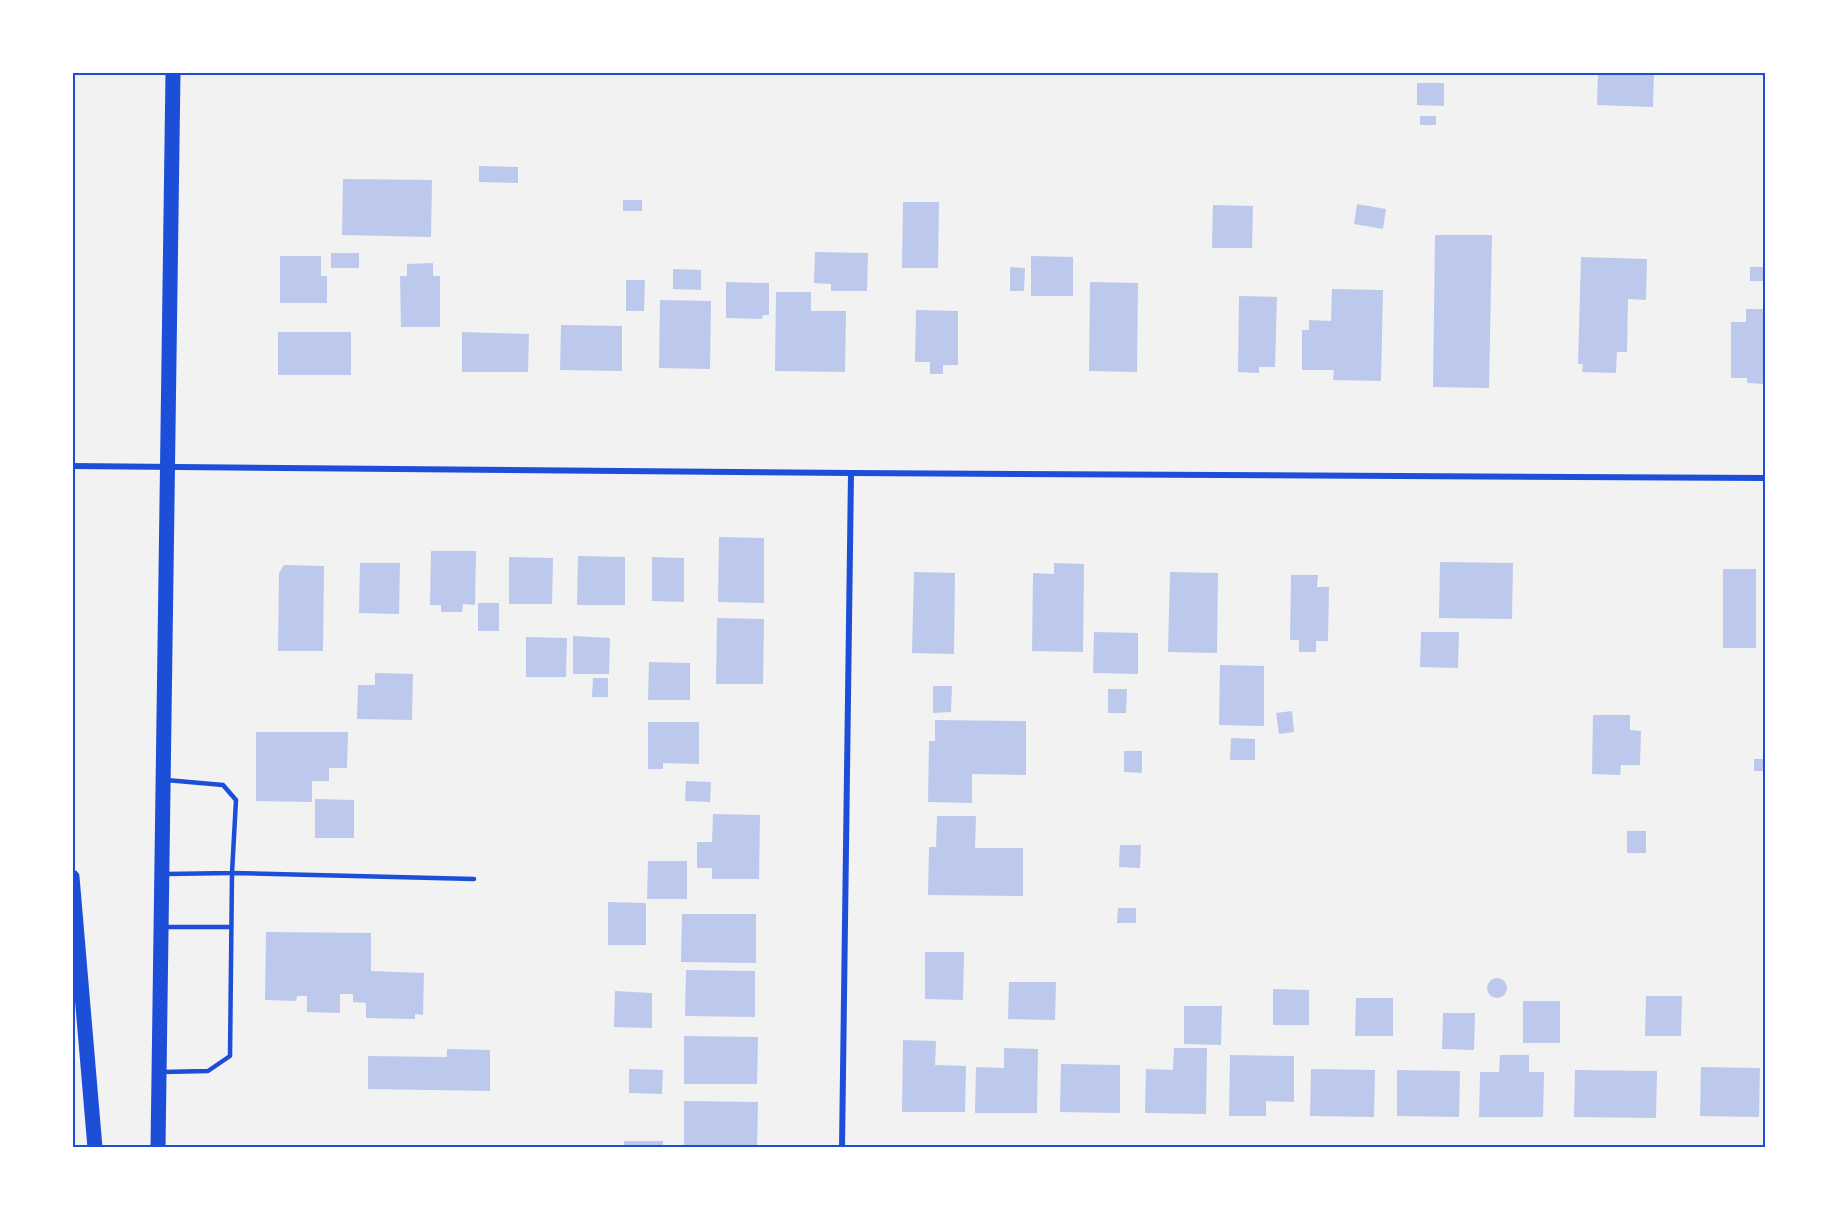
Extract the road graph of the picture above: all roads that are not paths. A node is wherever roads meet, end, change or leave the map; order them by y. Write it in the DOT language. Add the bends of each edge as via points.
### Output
graph roads {
  1 [pos="173,72"];
  2 [pos="72,466"];
  3 [pos="168,467"];
  4 [pos="851,473"];
  5 [pos="1766,478"];
  6 [pos="163,780"];
  7 [pos="232,873"];
  8 [pos="162,874"];
  9 [pos="72,877"];
  10 [pos="474,879"];
  11 [pos="162,927"];
  12 [pos="231,927"];
  13 [pos="159,1072"];
  14 [pos="95,1148"];
  15 [pos="158,1148"];
  16 [pos="842,1148"];
  1 -- 3 [label="main road"];
  2 -- 3 [label="street"];
  3 -- 4 [label="street"];
  3 -- 6 [label="main road"];
  4 -- 5 [label="street"];
  4 -- 16 [label="street"];
  6 -- 7 [label="lane" via="222,785 236,800"];
  6 -- 8 [label="main road"];
  7 -- 8 [label="lane"];
  7 -- 10 [label="lane"];
  7 -- 12 [label="lane"];
  8 -- 11 [label="main road"];
  9 -- 14 [label="main road"];
  11 -- 12 [label="lane"];
  11 -- 13 [label="main road"];
  12 -- 13 [label="lane" via="230,1056 208,1071"];
  13 -- 15 [label="main road"];
}
